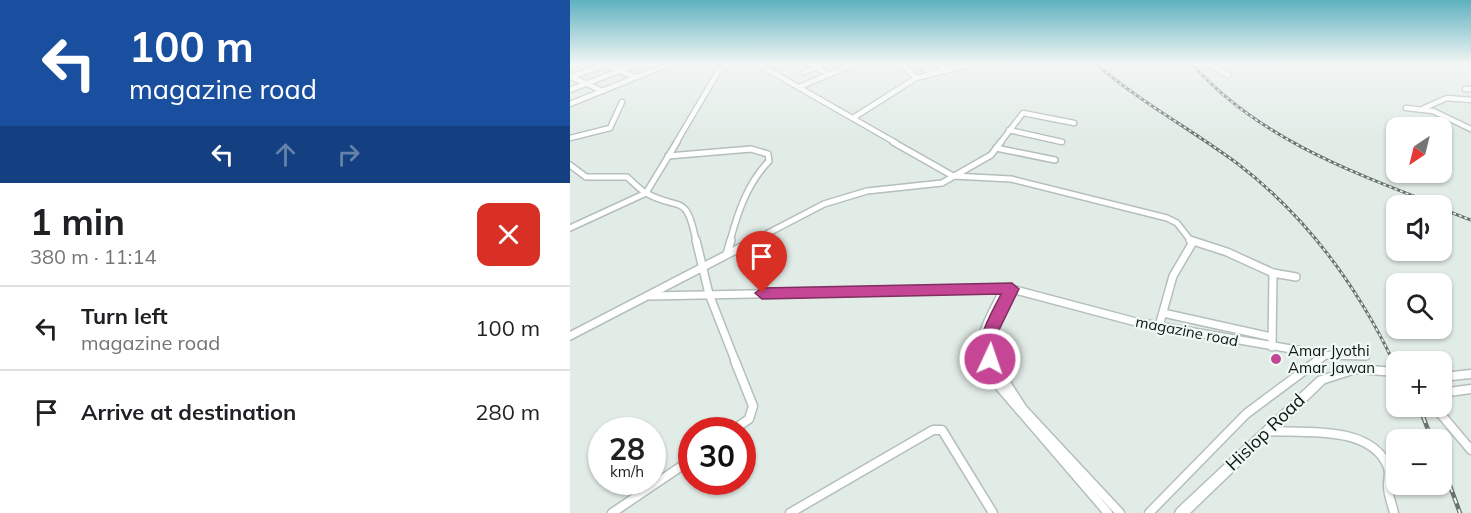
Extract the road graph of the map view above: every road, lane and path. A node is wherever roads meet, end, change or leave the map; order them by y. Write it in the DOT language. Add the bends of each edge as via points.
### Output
graph roads {
  1 [pos="596,88"];
  2 [pos="610,88"];
  3 [pos="709,88"];
  4 [pos="801,88"];
  5 [pos="900,88"];
  6 [pos="1465,89"];
  7 [pos="1471,89"];
  8 [pos="603,91"];
  9 [pos="1471,100"];
  10 [pos="622,102"];
  11 [pos="570,104"];
  12 [pos="1406,108"];
  13 [pos="1424,108"];
  14 [pos="853,118"];
  15 [pos="1074,123"];
  16 [pos="1471,129"];
  17 [pos="1009,130"];
  18 [pos="570,138"];
  19 [pos="1062,142"];
  20 [pos="996,148"];
  21 [pos="668,156"];
  22 [pos="1055,160"];
  23 [pos="570,165"];
  24 [pos="953,176"];
  25 [pos="646,193"];
  26 [pos="570,228"];
  27 [pos="1194,242"];
  28 [pos="727,254"];
  29 [pos="701,268"];
  30 [pos="1273,273"];
  31 [pos="1296,277"];
  32 [pos="1008,289"];
  33 [pos="710,294"];
  34 [pos="650,296"];
  35 [pos="1163,313"];
  36 [pos="1159,326"];
  37 [pos="570,336"];
  38 [pos="1272,337"];
  39 [pos="1272,347"];
  40 [pos="1326,355"];
  41 [pos="1366,356"];
  42 [pos="1386,371"];
  43 [pos="1471,374"];
  44 [pos="1452,376"];
  45 [pos="1471,389"];
  46 [pos="1452,392"];
  47 [pos="750,417"];
  48 [pos="1443,417"];
  49 [pos="1266,431"];
  50 [pos="1049,440"];
  51 [pos="1471,450"];
  52 [pos="678,468"];
  53 [pos="612,513"];
  54 [pos="790,513"];
  55 [pos="993,513"];
  56 [pos="1108,513"];
  57 [pos="1120,513"];
  58 [pos="1149,513"];
  59 [pos="1181,513"];
  60 [pos="1394,513"];
  1 -- 8 [label="street"];
  2 -- 8 [label="street"];
  3 -- 21 [label="street"];
  4 -- 14 [label="street"];
  5 -- 14 [label="street"];
  6 -- 7 [label="street"];
  8 -- 11 [label="street"];
  9 -- 13 [label="street" via="1462,96 1439,99"];
  10 -- 18 [label="street" via="610,128"];
  12 -- 13 [label="street"];
  13 -- 16 [label="street"];
  14 -- 24 [label="street"];
  15 -- 17 [label="street" via="1026,113"];
  17 -- 19 [label="street"];
  17 -- 20 [label="street"];
  20 -- 22 [label="street"];
  20 -- 24 [label="street" via="987,158"];
  21 -- 25 [label="street"];
  21 -- 28 [label="street" via="751,149 768,154 769,161 758,171 747,192"];
  23 -- 25 [label="street" via="586,177 627,177"];
  24 -- 27 [label="street" via="1011,179 1167,218 1180,224"];
  24 -- 28 [label="street" via="937,185 867,191 835,200"];
  25 -- 26 [label="street"];
  25 -- 29 [label="street" via="678,203 691,215"];
  27 -- 30 [label="street"];
  27 -- 35 [label="street" via="1173,276"];
  28 -- 29 [label="street"];
  29 -- 33 [label="street"];
  29 -- 34 [label="street"];
  30 -- 31 [label="street"];
  30 -- 38 [label="street"];
  32 -- 33 [label="street, magazine road"];
  32 -- 36 [label="street, magazine road"];
  32 -- 50 [label="street" via="990,334 988,347 994,370"];
  33 -- 34 [label="street, magazine road"];
  33 -- 47 [label="street" via="753,406"];
  34 -- 37 [label="street"];
  35 -- 36 [label="street"];
  35 -- 38 [label="street"];
  36 -- 39 [label="street, magazine road"];
  38 -- 39 [label="street"];
  39 -- 40 [label="street, magazine road"];
  40 -- 41 [label="street, magazine road"];
  40 -- 58 [label="street" via="1246,414"];
  42 -- 49 [label="main road, Hislop Road" via="1363,369 1322,380"];
  43 -- 44 [label="main road"];
  45 -- 46 [label="street"];
  48 -- 51 [label="street"];
  49 -- 59 [label="main road, Hislop Road"];
  49 -- 60 [label="street" via="1349,436 1370,443 1389,470"];
  50 -- 56 [label="street"];
  50 -- 57 [label="street"];
  52 -- 53 [label="street"];
  54 -- 55 [label="street" via="933,430 942,430"];
}
